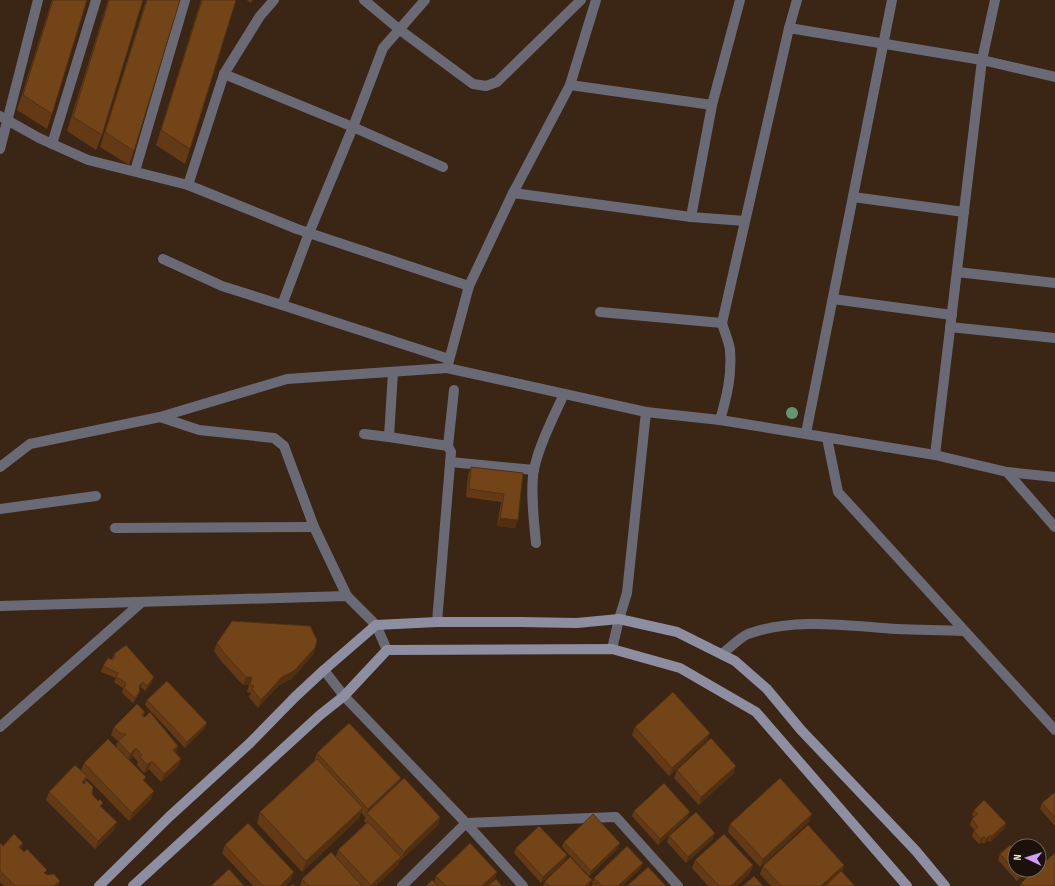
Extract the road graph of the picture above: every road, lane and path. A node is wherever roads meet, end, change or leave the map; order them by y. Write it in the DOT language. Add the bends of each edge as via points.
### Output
graph roads {
  1 [pos="38,0"];
  2 [pos="96,0"];
  3 [pos="185,0"];
  4 [pos="274,0"];
  5 [pos="364,0"];
  6 [pos="425,0"];
  7 [pos="581,0"];
  8 [pos="596,0"];
  9 [pos="740,0"];
  10 [pos="797,0"];
  11 [pos="892,0"];
  12 [pos="995,0"];
  13 [pos="789,28"];
  14 [pos="400,30"];
  15 [pos="883,43"];
  16 [pos="982,60"];
  17 [pos="224,74"];
  18 [pos="1055,77"];
  19 [pos="570,85"];
  20 [pos="712,105"];
  21 [pos="4,118"];
  22 [pos="353,127"];
  23 [pos="52,144"];
  24 [pos="0,149"];
  25 [pos="443,167"];
  26 [pos="135,171"];
  27 [pos="188,185"];
  28 [pos="513,194"];
  29 [pos="852,197"];
  30 [pos="964,212"];
  31 [pos="690,217"];
  32 [pos="745,221"];
  33 [pos="309,232"];
  34 [pos="163,259"];
  35 [pos="957,272"];
  36 [pos="1055,283"];
  37 [pos="468,286"];
  38 [pos="832,299"];
  39 [pos="282,305"];
  40 [pos="600,312"];
  41 [pos="952,315"];
  42 [pos="722,323"];
  43 [pos="950,327"];
  44 [pos="1055,338"];
  45 [pos="448,364"];
  46 [pos="393,372"];
  47 [pos="454,390"];
  48 [pos="564,394"];
  49 [pos="646,412"];
  50 [pos="160,417"];
  51 [pos="720,420"];
  52 [pos="806,433"];
  53 [pos="364,434"];
  54 [pos="389,437"];
  55 [pos="827,438"];
  56 [pos="448,446"];
  57 [pos="935,455"];
  58 [pos="450,462"];
  59 [pos="0,467"];
  60 [pos="534,470"];
  61 [pos="1007,472"];
  62 [pos="1055,477"];
  63 [pos="96,496"];
  64 [pos="0,510"];
  65 [pos="314,527"];
  66 [pos="1055,527"];
  67 [pos="115,528"];
  68 [pos="536,543"];
  69 [pos="347,596"];
  70 [pos="142,602"];
  71 [pos="0,606"];
  72 [pos="619,619"];
  73 [pos="437,622"];
  74 [pos="376,625"];
  75 [pos="964,631"];
  76 [pos="612,649"];
  77 [pos="387,650"];
  78 [pos="722,654"];
  79 [pos="324,670"];
  80 [pos="344,696"];
  81 [pos="0,727"];
  82 [pos="1055,730"];
  83 [pos="466,823"];
  84 [pos="99,886"];
  85 [pos="133,886"];
  86 [pos="402,886"];
  87 [pos="523,886"];
  88 [pos="678,886"];
  89 [pos="907,886"];
  90 [pos="945,886"];
  1 -- 21 [label="street"];
  2 -- 23 [label="street"];
  3 -- 26 [label="street"];
  4 -- 17 [label="street" via="260,16"];
  5 -- 14 [label="street"];
  6 -- 14 [label="street"];
  7 -- 14 [label="street" via="497,82 486,86 473,84"];
  8 -- 19 [label="street"];
  9 -- 20 [label="street"];
  10 -- 13 [label="street"];
  11 -- 15 [label="street"];
  12 -- 16 [label="street"];
  13 -- 15 [label="street"];
  13 -- 32 [label="street"];
  14 -- 22 [label="street" via="383,48"];
  15 -- 16 [label="street"];
  15 -- 29 [label="street"];
  16 -- 18 [label="street"];
  16 -- 30 [label="street"];
  17 -- 22 [label="street"];
  17 -- 27 [label="street"];
  19 -- 20 [label="street"];
  19 -- 28 [label="street"];
  20 -- 31 [label="street"];
  21 -- 23 [label="street"];
  21 -- 24 [label="street"];
  22 -- 25 [label="street"];
  22 -- 33 [label="street"];
  23 -- 26 [label="street" via="88,160"];
  26 -- 27 [label="street"];
  27 -- 33 [label="street"];
  28 -- 31 [label="street"];
  28 -- 37 [label="street"];
  29 -- 30 [label="street"];
  29 -- 38 [label="street"];
  30 -- 35 [label="street"];
  31 -- 32 [label="street"];
  32 -- 42 [label="street"];
  33 -- 37 [label="street"];
  33 -- 39 [label="street"];
  34 -- 39 [label="street" via="222,286"];
  35 -- 36 [label="street"];
  35 -- 41 [label="street"];
  37 -- 45 [label="street"];
  38 -- 41 [label="street"];
  38 -- 52 [label="street"];
  39 -- 45 [label="street"];
  40 -- 42 [label="street"];
  41 -- 43 [label="street"];
  42 -- 51 [label="street" via="730,348 730,372 728,395"];
  43 -- 44 [label="street"];
  43 -- 57 [label="street"];
  45 -- 46 [label="street"];
  45 -- 48 [label="street"];
  46 -- 50 [label="street" via="287,379"];
  46 -- 54 [label="street"];
  47 -- 56 [label="street"];
  48 -- 49 [label="street"];
  48 -- 60 [label="street"];
  49 -- 51 [label="street"];
  49 -- 72 [label="street" via="627,593"];
  50 -- 59 [label="street" via="30,444"];
  50 -- 65 [label="street" via="199,430 274,438 284,446"];
  51 -- 52 [label="street"];
  52 -- 55 [label="street"];
  53 -- 54 [label="street"];
  54 -- 56 [label="street"];
  55 -- 57 [label="street"];
  55 -- 75 [label="street" via="838,492"];
  56 -- 58 [label="street" via="451,452"];
  57 -- 61 [label="street"];
  58 -- 60 [label="street"];
  58 -- 73 [label="street"];
  60 -- 68 [label="street"];
  61 -- 62 [label="street"];
  61 -- 66 [label="street"];
  63 -- 64 [label="street"];
  65 -- 67 [label="street"];
  65 -- 69 [label="street"];
  69 -- 70 [label="street"];
  69 -- 74 [label="street"];
  70 -- 71 [label="street"];
  70 -- 81 [label="street"];
  72 -- 73 [label="main road" via="577,623"];
  72 -- 76 [label="street"];
  72 -- 78 [label="main road" via="677,632"];
  73 -- 74 [label="main road"];
  74 -- 77 [label="street"];
  74 -- 79 [label="main road"];
  75 -- 78 [label="street" via="836,624 801,625 747,634"];
  75 -- 82 [label="street"];
  76 -- 77 [label="main road"];
  76 -- 89 [label="main road" via="680,668 756,712"];
  77 -- 80 [label="main road"];
  78 -- 90 [label="main road" via="735,661 767,689 801,730 916,851"];
  79 -- 80 [label="street"];
  79 -- 84 [label="main road" via="250,744 170,816"];
  80 -- 83 [label="street"];
  80 -- 85 [label="main road"];
  83 -- 86 [label="street"];
  83 -- 87 [label="street"];
  83 -- 88 [label="street" via="616,817"];
}
